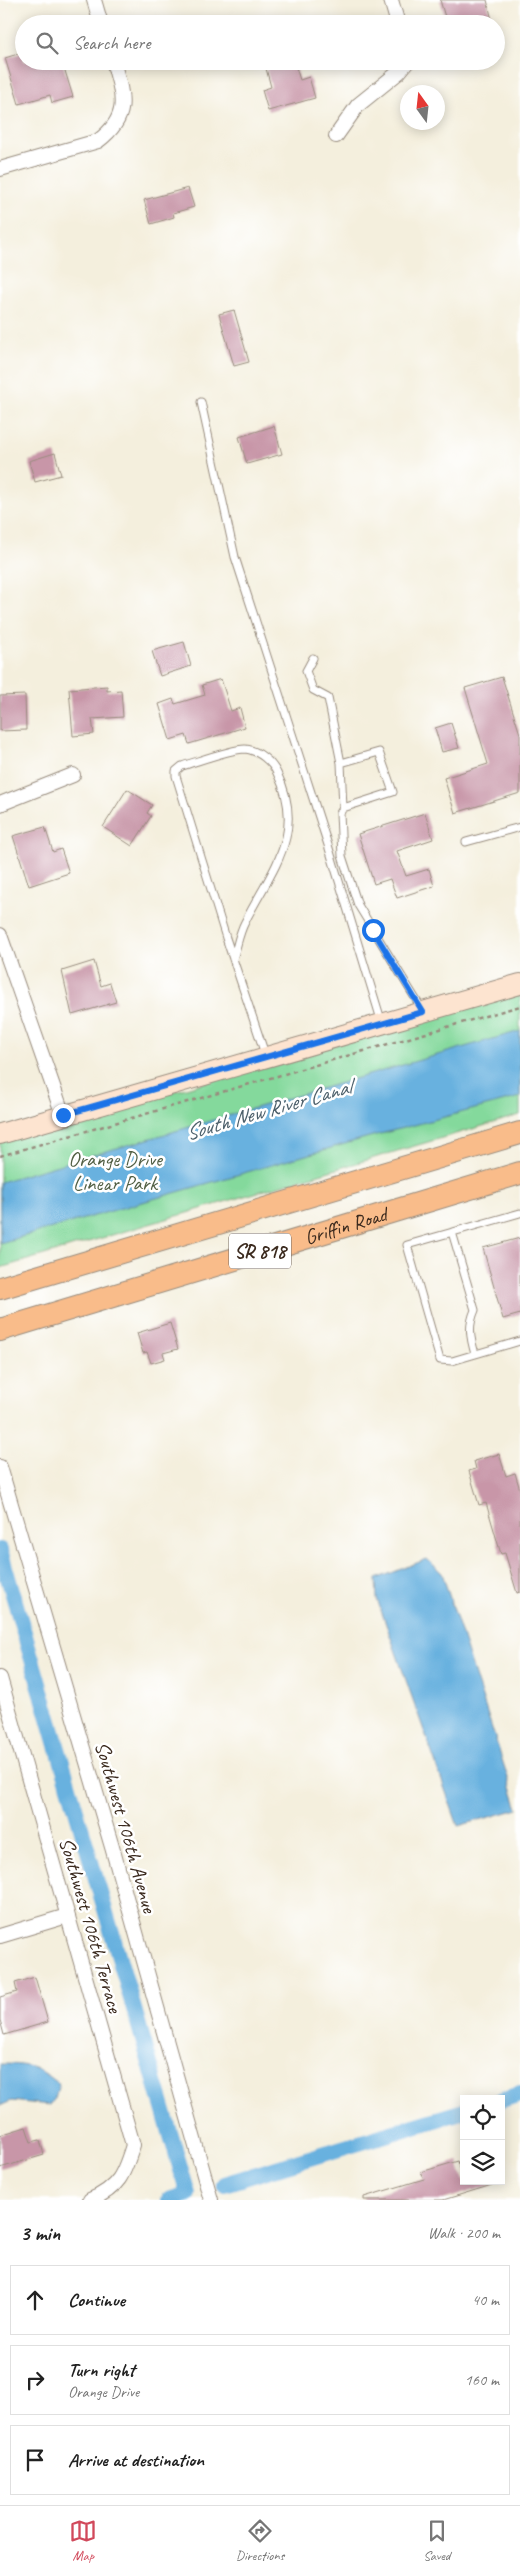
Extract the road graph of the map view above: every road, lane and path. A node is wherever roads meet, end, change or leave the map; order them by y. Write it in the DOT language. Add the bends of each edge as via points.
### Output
graph roads {
  1 [pos="94,0"];
  2 [pos="391,0"];
  3 [pos="98,15"];
  4 [pos="395,15"];
  5 [pos="115,70"];
  6 [pos="401,70"];
  7 [pos="336,136"];
  8 [pos="0,169"];
  9 [pos="201,402"];
  10 [pos="312,658"];
  11 [pos="340,763"];
  12 [pos="73,776"];
  13 [pos="0,804"];
  14 [pos="343,808"];
  15 [pos="520,827"];
  16 [pos="466,842"];
  17 [pos="0,935"];
  18 [pos="233,959"];
  19 [pos="520,984"];
  20 [pos="520,1006"];
  21 [pos="423,1012"];
  22 [pos="382,1023"];
  23 [pos="266,1057"];
  24 [pos="63,1115"];
  25 [pos="520,1133"];
  26 [pos="0,1134"];
  27 [pos="0,1156"];
  28 [pos="520,1173"];
  29 [pos="520,1213"];
  30 [pos="452,1232"];
  31 [pos="0,1288"];
  32 [pos="0,1330"];
  33 [pos="520,1341"];
  34 [pos="475,1354"];
  35 [pos="0,1467"];
  36 [pos="3,1489"];
  37 [pos="0,1678"];
  38 [pos="67,1916"];
  39 [pos="0,1936"];
  40 [pos="90,2200"];
  41 [pos="210,2200"];
  1 -- 3 [label="street"];
  2 -- 4 [label="street"];
  5 -- 8 [label="street" via="122,107 118,123 98,140"];
  6 -- 7 [label="street" via="358,105"];
  9 -- 22 [label="lane" via="235,557"];
  10 -- 11 [label="lane" via="306,671 313,690 328,698"];
  11 -- 14 [label="lane"];
  11 -- 14 [label="lane" via="379,752 393,792"];
  12 -- 13 [label="street"];
  14 -- 21 [label="lane" via="340,813 342,856 358,905"];
  15 -- 16 [label="lane"];
  17 -- 24 [label="street"];
  18 -- 18 [label="lane" via="243,924 282,856 289,830 288,803 274,766 269,760 244,749 182,766 176,771"];
  18 -- 23 [label="lane"];
  19 -- 21 [label="street"];
  20 -- 27 [label="path"];
  21 -- 22 [label="street"];
  22 -- 23 [label="street"];
  23 -- 24 [label="street"];
  24 -- 26 [label="street"];
  25 -- 31 [label="main road, Griffin Road / SR 818"];
  28 -- 32 [label="main road, Griffin Road / SR 818"];
  29 -- 30 [label="lane"];
  30 -- 34 [label="lane" via="475,1310 469,1333"];
  30 -- 34 [label="lane" via="407,1245 440,1360 452,1361"];
  33 -- 34 [label="lane"];
  35 -- 36 [label="street, Southwest 106th Avenue"];
  36 -- 41 [label="street, Southwest 106th Avenue" via="112,1847"];
  37 -- 38 [label="street, Southwest 106th Terrace"];
  38 -- 39 [label="street"];
  38 -- 40 [label="street, Southwest 106th Terrace" via="133,2145 118,2182 106,2194"];
}
